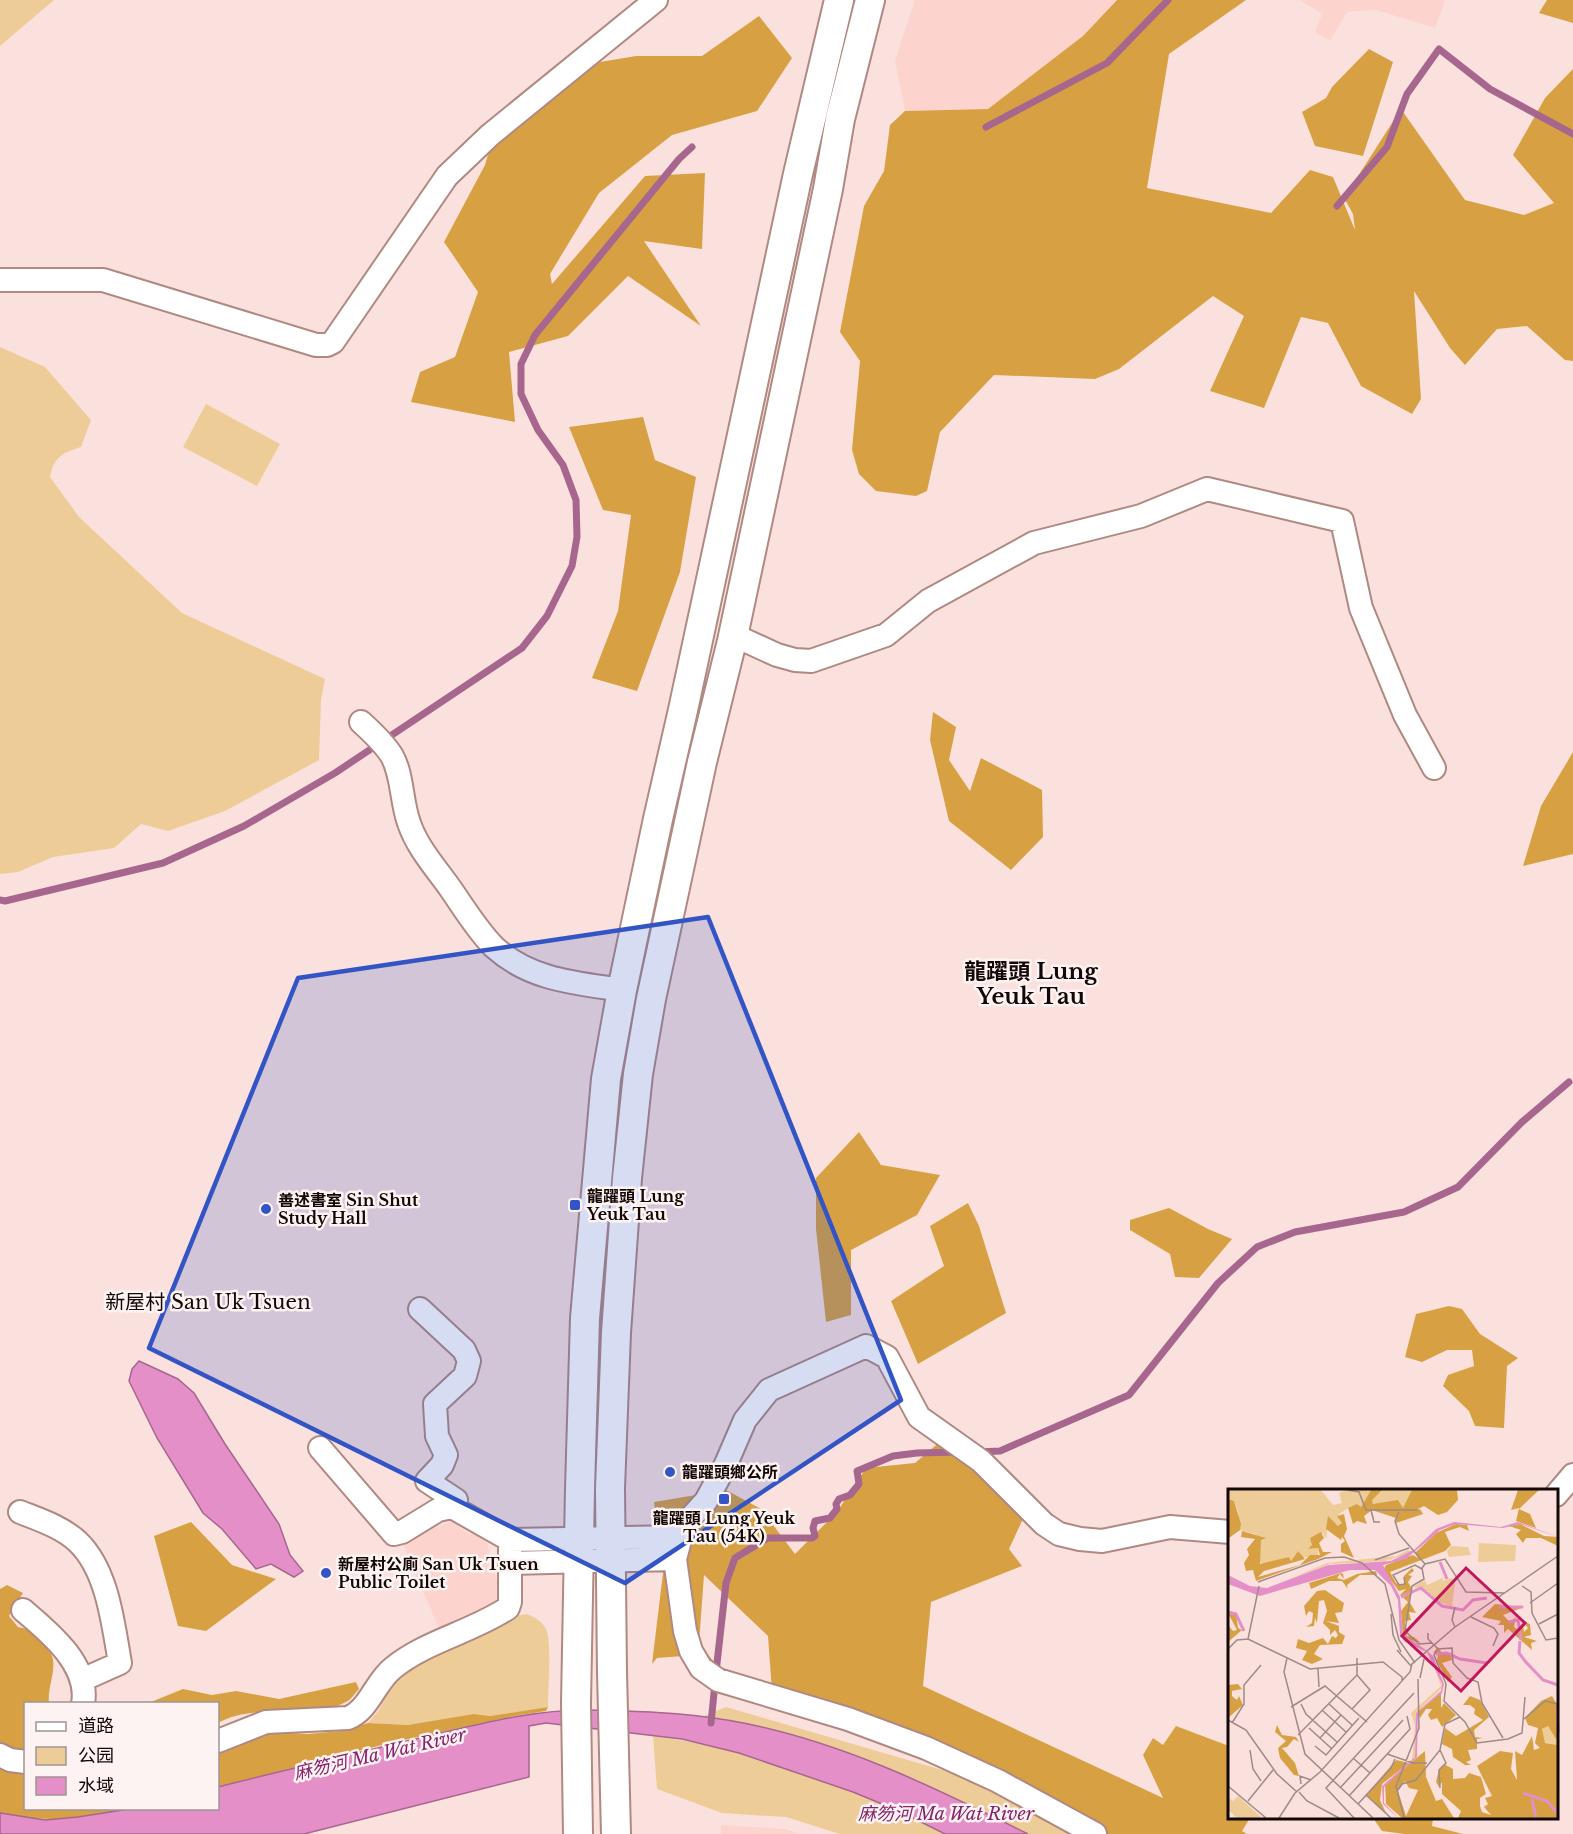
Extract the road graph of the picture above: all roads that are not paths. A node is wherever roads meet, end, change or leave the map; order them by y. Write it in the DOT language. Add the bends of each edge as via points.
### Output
graph roads {
  1 [pos="656,0"];
  2 [pos="839,0"];
  3 [pos="870,0"];
  4 [pos="0,280"];
  5 [pos="732,640"];
  6 [pos="361,722"];
  7 [pos="1434,768"];
  8 [pos="622,990"];
  9 [pos="420,1310"];
  10 [pos="320,1448"];
  11 [pos="1573,1474"];
  12 [pos="1558,1494"];
  13 [pos="452,1508"];
  14 [pos="20,1512"];
  15 [pos="1228,1532"];
  16 [pos="680,1536"];
  17 [pos="510,1540"];
  18 [pos="610,1548"];
  19 [pos="579,1550"];
  20 [pos="675,1559"];
  21 [pos="510,1563"];
  22 [pos="23,1610"];
  23 [pos="81,1680"];
  24 [pos="83,1702"];
  25 [pos="219,1741"];
  26 [pos="0,1755"];
  27 [pos="24,1762"];
  28 [pos="578,1834"];
  29 [pos="616,1834"];
  30 [pos="1095,1834"];
  1 -- 4 [label="street" via="490,135 447,176 333,342 327,345 316,345 103,280"];
  2 -- 8 [label="main road" via="781,247"];
  3 -- 5 [label="main road" via="840,119"];
  5 -- 7 [label="street" via="742,639 777,655 811,661 886,635 928,601 1034,543 1141,516 1207,489 1342,521 1361,608 1405,715"];
  5 -- 18 [label="main road" via="702,762 638,1074 616,1333"];
  6 -- 8 [label="street" via="391,756 417,842 495,947 540,975"];
  8 -- 19 [label="main road" via="606,1079 586,1308"];
  9 -- 13 [label="street" via="464,1350 469,1361 465,1376 435,1404 436,1436 446,1455 427,1481 456,1500"];
  10 -- 13 [label="street" via="394,1534 438,1510"];
  11 -- 12 [label="street"];
  13 -- 17 [label="street"];
  14 -- 23 [label="street" via="77,1541 89,1554 109,1601 120,1663"];
  15 -- 16 [label="street" via="1170,1527 1102,1541 1059,1534 981,1461 919,1417 887,1357 866,1346 769,1390 745,1420 706,1501 684,1525"];
  16 -- 18 [label="street"];
  16 -- 20 [label="street"];
  17 -- 19 [label="street"];
  17 -- 21 [label="street"];
  18 -- 19 [label="street"];
  18 -- 20 [label="street"];
  18 -- 29 [label="main road"];
  19 -- 21 [label="street"];
  19 -- 28 [label="main road"];
  20 -- 30 [label="street" via="687,1643 709,1675 926,1748 998,1781"];
  21 -- 25 [label="street" via="508,1608 403,1660 384,1676 358,1714 348,1718 266,1722"];
  22 -- 23 [label="street" via="63,1649"];
  23 -- 24 [label="street"];
  26 -- 27 [label="street"];
}
